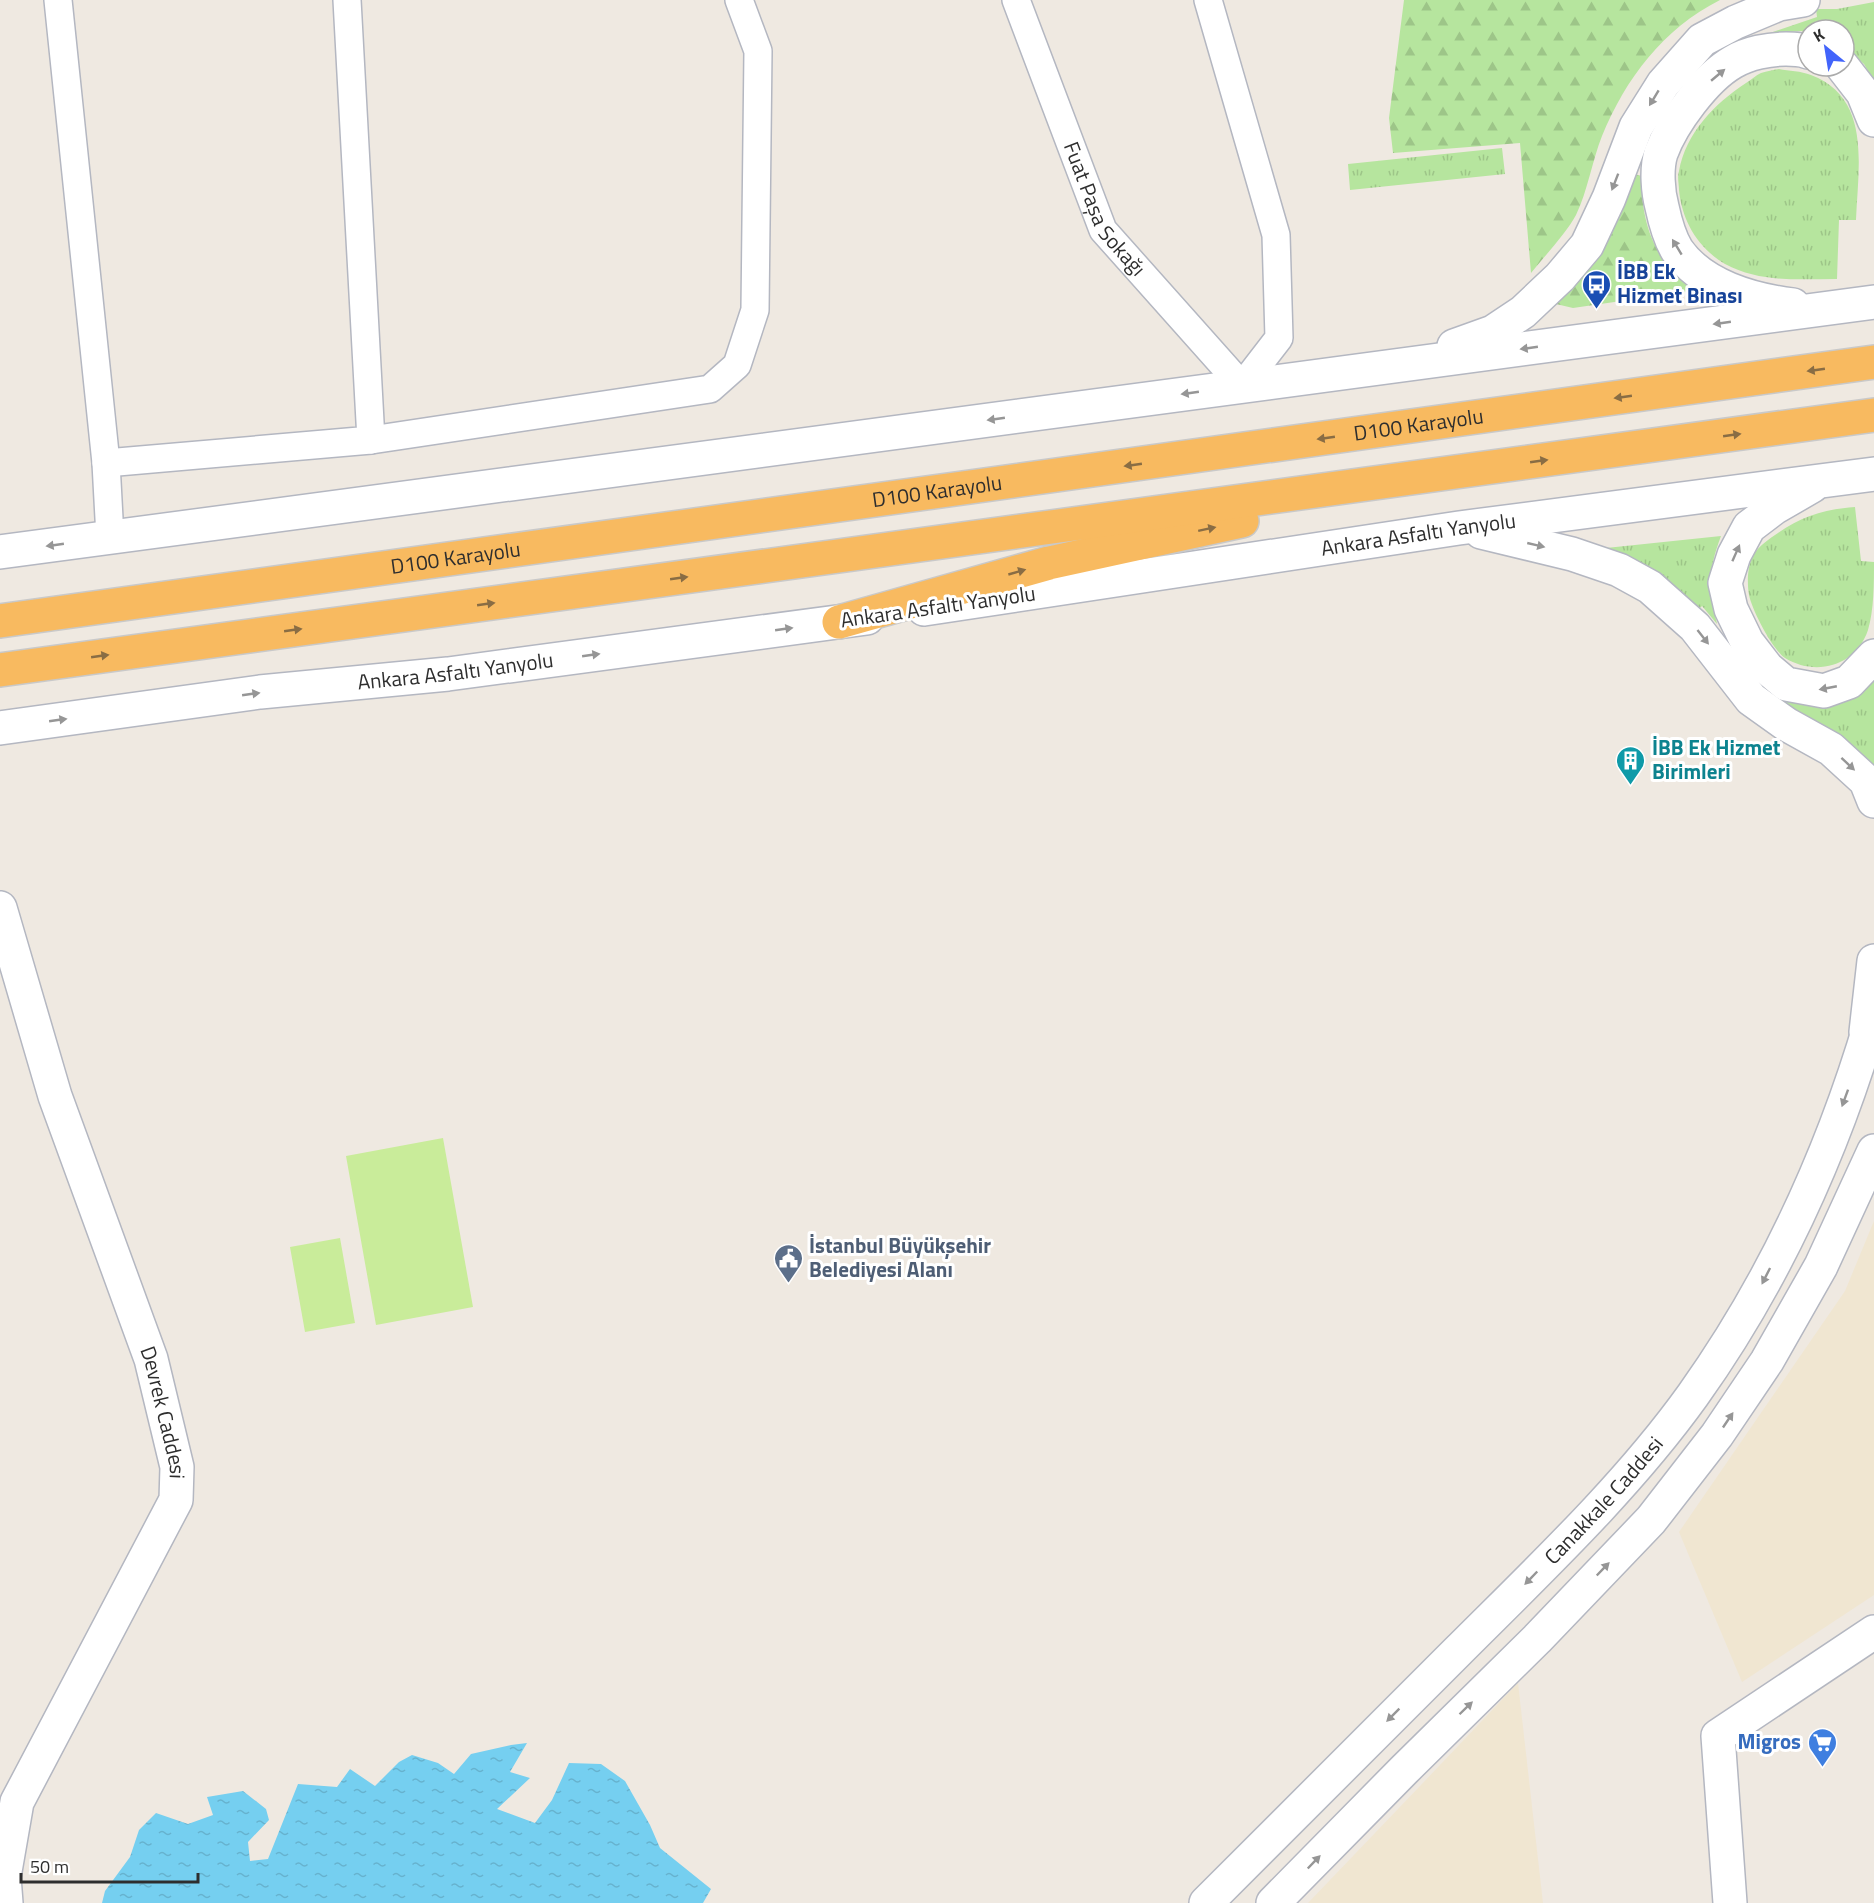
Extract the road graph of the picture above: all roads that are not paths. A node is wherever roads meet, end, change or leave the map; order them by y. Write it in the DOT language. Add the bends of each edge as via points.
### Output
graph roads {
  1 [pos="58,0"];
  2 [pos="347,0"];
  3 [pos="739,0"];
  4 [pos="1016,0"];
  5 [pos="1208,0"];
  6 [pos="1803,0"];
  7 [pos="1796,49"];
  8 [pos="1851,78"];
  9 [pos="1874,120"];
  10 [pos="1874,302"];
  11 [pos="1822,309"];
  12 [pos="1874,362"];
  13 [pos="1408,363"];
  14 [pos="1242,386"];
  15 [pos="1874,415"];
  16 [pos="371,440"];
  17 [pos="106,463"];
  18 [pos="1481,469"];
  19 [pos="1874,474"];
  20 [pos="1822,479"];
  21 [pos="1459,528"];
  22 [pos="110,537"];
  23 [pos="0,552"];
  24 [pos="0,621"];
  25 [pos="839,622"];
  26 [pos="1874,656"];
  27 [pos="0,670"];
  28 [pos="0,728"];
  29 [pos="1874,801"];
  30 [pos="0,908"];
  31 [pos="1874,962"];
  32 [pos="1874,1011"];
  33 [pos="1865,1043"];
  34 [pos="1874,1150"];
  35 [pos="1874,1632"];
  36 [pos="6,1903"];
  37 [pos="1206,1903"];
  38 [pos="1273,1903"];
  39 [pos="1730,1903"];
  1 -- 17 [label="street"];
  2 -- 16 [label="street"];
  3 -- 16 [label="street" via="758,51 755,310 736,365 710,389"];
  4 -- 14 [label="street, Fuat Paşa Sokağı" via="1103,230"];
  5 -- 14 [label="street" via="1276,235 1280,338"];
  6 -- 13 [label="main road, one-way" via="1779,4 1702,40 1663,84 1636,127 1587,245 1523,312 1493,332"];
  11 -- 7 [label="main road, one-way" via="1765,302 1738,293 1697,271 1677,250 1659,193 1660,156 1673,125 1706,85 1734,62 1770,49"];
  8 -- 9 [label="main road" via="1863,93"];
  10 -- 11 [label="main road"];
  11 -- 13 [label="main road, one-way"];
  12 -- 24 [label="highway, D100 Karayolu, one-way"];
  13 -- 14 [label="main road"];
  14 -- 22 [label="main road, one-way"];
  18 -- 15 [label="highway, one-way"];
  16 -- 17 [label="street"];
  17 -- 22 [label="street"];
  25 -- 18 [label="highway, one-way" via="1049,563"];
  27 -- 18 [label="highway, one-way"];
  19 -- 20 [label="main road, Ankara Asfaltı Yanyolu"];
  20 -- 21 [label="main road, Ankara Asfaltı Yanyolu"];
  26 -- 20 [label="main road, one-way" via="1849,682 1824,691 1786,684 1767,668 1747,642 1731,609 1725,583 1749,527"];
  21 -- 25 [label="main road, Ankara Asfaltı Yanyolu"];
  21 -- 29 [label="main road, one-way" via="1572,554 1619,570 1650,587 1695,627 1751,699 1831,749 1866,781"];
  22 -- 23 [label="main road, one-way"];
  28 -- 25 [label="main road, Ankara Asfaltı Yanyolu, one-way" via="260,692 448,674"];
  30 -- 36 [label="main road, Devrek Caddesi" via="55,1096 151,1359 177,1467 176,1500 17,1802 4,1877"];
  31 -- 33 [label="main road"];
  32 -- 33 [label="main road, Canakkale Caddesi"];
  33 -- 37 [label="main road, Canakkale Caddesi, one-way" via="1798,1214 1751,1306 1692,1396 1629,1474 1531,1578"];
  38 -- 34 [label="main road, one-way" via="1651,1520 1717,1435 1767,1361 1821,1266"];
  35 -- 39 [label="main road" via="1718,1736"];
}
